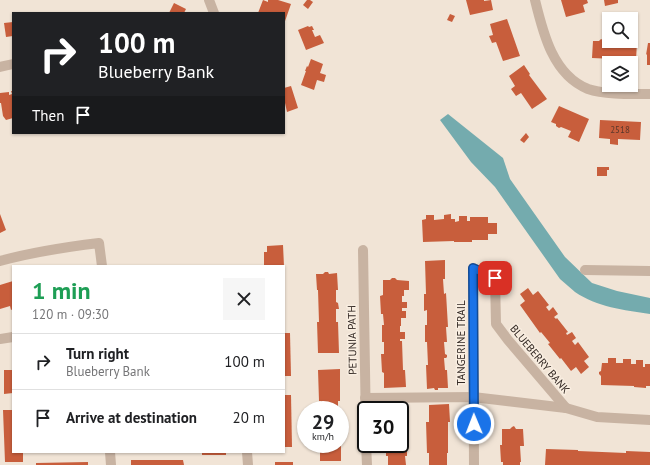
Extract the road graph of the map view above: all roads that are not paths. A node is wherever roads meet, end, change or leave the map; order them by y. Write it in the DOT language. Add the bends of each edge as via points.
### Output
graph roads {
  1 [pos="210,0"];
  2 [pos="535,0"];
  3 [pos="214,12"];
  4 [pos="12,64"];
  5 [pos="0,67"];
  6 [pos="650,94"];
  7 [pos="362,250"];
  8 [pos="0,260"];
  9 [pos="102,265"];
  10 [pos="473,268"];
  11 [pos="585,270"];
  12 [pos="650,271"];
  13 [pos="12,337"];
  14 [pos="0,339"];
  15 [pos="474,397"];
  16 [pos="365,398"];
  17 [pos="365,401"];
  18 [pos="566,408"];
  19 [pos="650,420"];
  20 [pos="110,453"];
  21 [pos="247,453"];
  22 [pos="366,453"];
  23 [pos="111,465"];
  24 [pos="248,465"];
  25 [pos="367,465"];
  26 [pos="474,465"];
  1 -- 3 [label="street"];
  2 -- 6 [label="street" via="546,38 557,63 571,80 604,93"];
  4 -- 5 [label="street"];
  7 -- 16 [label="street, PETUNIA PATH"];
  8 -- 9 [label="street" via="45,250 99,243"];
  10 -- 15 [label="street, TANGERINE TRAIL"];
  10 -- 18 [label="street, BLUEBERRY BANK" via="495,278 496,324"];
  11 -- 12 [label="street"];
  13 -- 14 [label="street"];
  15 -- 16 [label="street, BLUEBERRY BANK"];
  15 -- 18 [label="street, BLUEBERRY BANK"];
  15 -- 26 [label="street, TANGERINE TRAIL"];
  16 -- 17 [label="street, PETUNIA PATH"];
  18 -- 19 [label="street, BLUEBERRY BANK" via="597,417"];
  20 -- 23 [label="street"];
  21 -- 24 [label="street"];
  22 -- 25 [label="street"];
}
